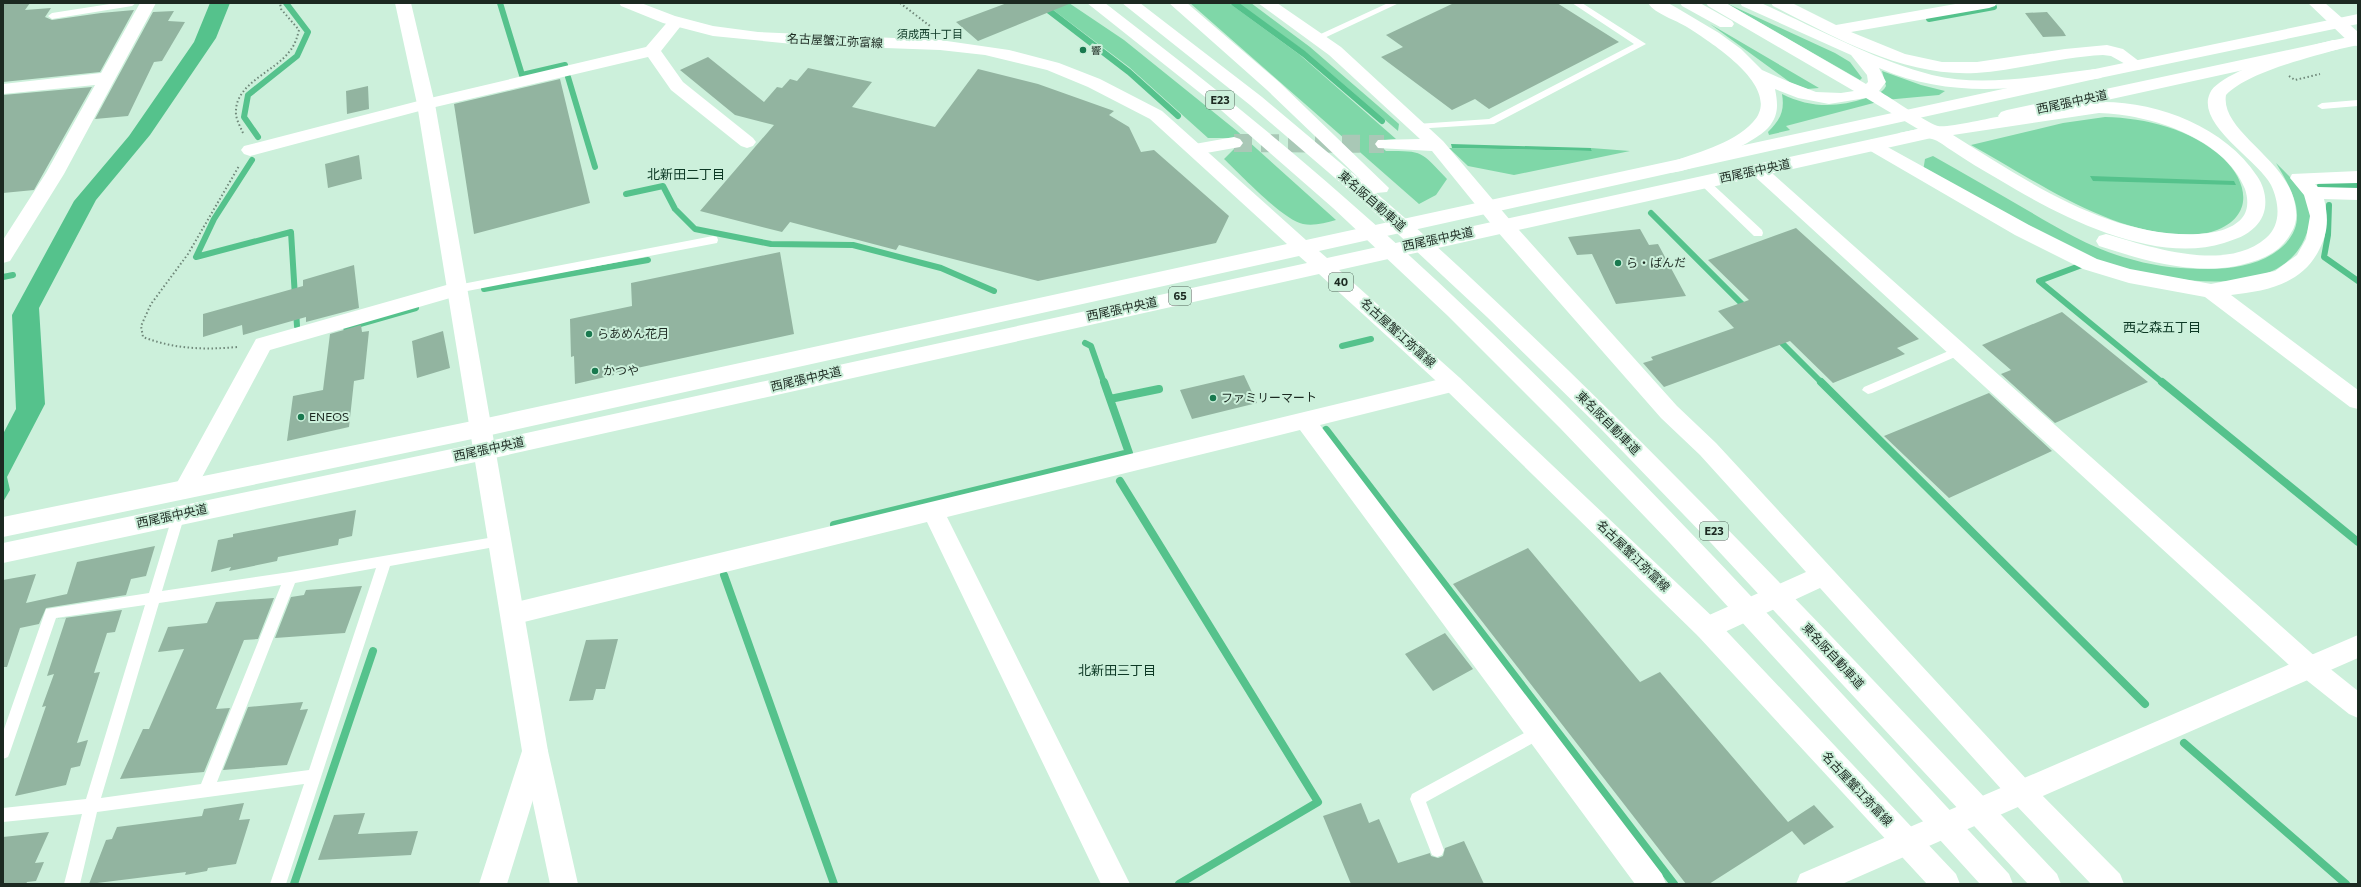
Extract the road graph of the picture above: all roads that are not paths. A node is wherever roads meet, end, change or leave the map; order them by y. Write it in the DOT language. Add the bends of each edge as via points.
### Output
graph roads {
  1 [pos="132,3"];
  2 [pos="148,3"];
  3 [pos="403,3"];
  4 [pos="627,3"];
  5 [pos="1082,3"];
  6 [pos="1095,3"];
  7 [pos="1130,3"];
  8 [pos="1177,3"];
  9 [pos="1266,3"];
  10 [pos="1395,3"];
  11 [pos="1576,3"];
  12 [pos="1656,3"];
  13 [pos="1688,3"];
  14 [pos="1714,3"];
  15 [pos="1748,3"];
  16 [pos="1779,3"];
  17 [pos="1989,3"];
  18 [pos="2316,3"];
  19 [pos="52,16"];
  20 [pos="2358,19"];
  21 [pos="676,22"];
  22 [pos="2339,23"];
  23 [pos="1834,30"];
  24 [pos="1317,38"];
  25 [pos="1144,39"];
  26 [pos="2358,40"];
  27 [pos="2333,45"];
  28 [pos="652,51"];
  29 [pos="1858,53"];
  30 [pos="2136,65"];
  31 [pos="1758,74"];
  32 [pos="2095,74"];
  33 [pos="106,78"];
  34 [pos="3,89"];
  35 [pos="2358,103"];
  36 [pos="426,104"];
  37 [pos="2322,106"];
  38 [pos="1417,127"];
  39 [pos="1905,137"];
  40 [pos="747,142"];
  41 [pos="1234,143"];
  42 [pos="1384,144"];
  43 [pos="1437,145"];
  44 [pos="1874,145"];
  45 [pos="1195,149"];
  46 [pos="250,150"];
  47 [pos="1972,162"];
  48 [pos="1672,168"];
  49 [pos="1758,170"];
  50 [pos="2358,176"];
  51 [pos="1704,182"];
  52 [pos="1372,190"];
  53 [pos="2313,193"];
  54 [pos="2358,194"];
  55 [pos="1489,208"];
  56 [pos="1503,225"];
  57 [pos="1758,233"];
  58 [pos="713,240"];
  59 [pos="1304,248"];
  60 [pos="3,256"];
  61 [pos="1322,265"];
  62 [pos="457,289"];
  63 [pos="2210,291"];
  64 [pos="1958,351"];
  65 [pos="1453,384"];
  66 [pos="1868,390"];
  67 [pos="2358,401"];
  68 [pos="1305,421"];
  69 [pos="482,428"];
  70 [pos="485,451"];
  71 [pos="184,490"];
  72 [pos="933,511"];
  73 [pos="180,514"];
  74 [pos="7,526"];
  75 [pos="500,541"];
  76 [pos="3,553"];
  77 [pos="384,562"];
  78 [pos="1822,576"];
  79 [pos="290,578"];
  80 [pos="154,596"];
  81 [pos="512,614"];
  82 [pos="1707,628"];
  83 [pos="2358,646"];
  84 [pos="2309,667"];
  85 [pos="2358,706"];
  86 [pos="1538,732"];
  87 [pos="535,751"];
  88 [pos="3,752"];
  89 [pos="313,776"];
  90 [pos="206,791"];
  91 [pos="2021,792"];
  92 [pos="91,806"];
  93 [pos="3,815"];
  94 [pos="1908,843"];
  95 [pos="1437,850"];
  96 [pos="72,884"];
  97 [pos="278,884"];
  98 [pos="493,884"];
  99 [pos="564,884"];
  100 [pos="1116,884"];
  101 [pos="1652,884"];
  102 [pos="1810,884"];
  103 [pos="1946,884"];
  104 [pos="1999,884"];
  105 [pos="2047,884"];
  106 [pos="2110,884"];
  1 -- 19 [label="lane"];
  2 -- 33 [label="main road"];
  3 -- 36 [label="main road"];
  4 -- 21 [label="main road, 名古屋蟹江弥富線 / 40"];
  5 -- 25 [label="main road"];
  6 -- 25 [label="main road, 東名阪自動車道 / E23"];
  7 -- 52 [label="main road, 東名阪自動車道 / E23"];
  8 -- 52 [label="main road" via="1273,86"];
  9 -- 24 [label="main road"];
  10 -- 24 [label="lane"];
  11 -- 38 [label="lane" via="1641,44 1491,122"];
  12 -- 31 [label="main road" via="1696,26"];
  13 -- 47 [label="main road" via="1836,89"];
  14 -- 47 [label="main road" via="1853,83"];
  15 -- 29 [label="main road"];
  16 -- 23 [label="main road"];
  17 -- 23 [label="main road"];
  18 -- 22 [label="main road"];
  20 -- 22 [label="main road, 西尾張中央道 / 65"];
  21 -- 28 [label="main road"];
  21 -- 45 [label="main road, 名古屋蟹江弥富線 / 40" via="765,37 957,47 1029,59 1070,71 1108,87 1156,115"];
  22 -- 26 [label="main road"];
  22 -- 30 [label="main road, 西尾張中央道 / 65"];
  23 -- 30 [label="main road" via="1885,52 1942,67 1971,67 2020,62 2059,53 2109,50"];
  24 -- 38 [label="main road" via="1335,51"];
  25 -- 104 [label="main road, 東名阪自動車道 / E23" via="1232,109 1341,203 1466,319 1558,411 1717,578"];
  26 -- 27 [label="main road, 西尾張中央道 / 65"];
  27 -- 39 [label="main road, 西尾張中央道 / 65"];
  27 -- 47 [label="main road" via="2242,76 2223,87 2217,95 2216,104 2226,126 2275,175 2285,199 2286,226 2270,246 2254,254 2234,259 2205,261 2160,257 2132,250 2054,218"];
  28 -- 36 [label="main road"];
  28 -- 40 [label="main road" via="677,86"];
  29 -- 31 [label="main road" via="1875,74 1877,82 1873,89 1849,98 1805,95"];
  29 -- 32 [label="main road" via="1909,73 1954,84 2007,84"];
  30 -- 32 [label="main road, 西尾張中央道 / 65"];
  31 -- 48 [label="main road" via="1771,102 1769,114 1762,124 1751,134 1734,143"];
  32 -- 48 [label="main road, 西尾張中央道 / 65"];
  33 -- 34 [label="main road"];
  33 -- 60 [label="main road" via="55,174"];
  35 -- 37 [label="lane"];
  36 -- 46 [label="main road"];
  36 -- 62 [label="main road"];
  38 -- 43 [label="main road"];
  39 -- 44 [label="main road, 西尾張中央道 / 65"];
  39 -- 47 [label="main road" via="2078,109 2121,109 2168,120 2211,140 2244,170 2258,198 2251,222 2240,230 2204,241 2158,240 2132,234 2081,215"];
  41 -- 45 [label="main road"];
  42 -- 43 [label="main road"];
  43 -- 55 [label="main road"];
  44 -- 49 [label="main road, 西尾張中央道 / 65"];
  44 -- 63 [label="main road" via="2022,230 2090,264 2129,276"];
  45 -- 59 [label="main road, 名古屋蟹江弥富線 / 40"];
  48 -- 55 [label="main road, 西尾張中央道 / 65"];
  49 -- 51 [label="main road, 西尾張中央道 / 65"];
  49 -- 64 [label="main road"];
  50 -- 53 [label="main road" via="2299,178"];
  51 -- 56 [label="main road, 西尾張中央道 / 65"];
  51 -- 57 [label="lane"];
  52 -- 105 [label="main road, 東名阪自動車道 / E23" via="1573,387 1748,567"];
  53 -- 54 [label="main road"];
  53 -- 63 [label="main road" via="2319,216 2318,228 2311,250 2304,260 2281,277"];
  55 -- 56 [label="main road"];
  55 -- 59 [label="main road, 西尾張中央道 / 65"];
  56 -- 61 [label="main road, 西尾張中央道 / 65"];
  56 -- 78 [label="main road" via="1669,412 1708,449"];
  58 -- 62 [label="lane"];
  59 -- 61 [label="main road, 名古屋蟹江弥富線 / 40"];
  59 -- 69 [label="main road, 西尾張中央道 / 65"];
  61 -- 65 [label="main road, 名古屋蟹江弥富線 / 40"];
  61 -- 70 [label="main road, 西尾張中央道 / 65"];
  62 -- 69 [label="main road"];
  62 -- 71 [label="main road" via="263,344"];
  63 -- 67 [label="main road"];
  64 -- 66 [label="lane"];
  64 -- 84 [label="main road"];
  65 -- 68 [label="main road"];
  65 -- 82 [label="main road, 名古屋蟹江弥富線 / 40"];
  68 -- 72 [label="main road"];
  68 -- 86 [label="main road"];
  69 -- 70 [label="main road"];
  69 -- 71 [label="main road, 西尾張中央道 / 65"];
  70 -- 73 [label="main road, 西尾張中央道 / 65"];
  70 -- 75 [label="main road"];
  71 -- 74 [label="main road, 西尾張中央道 / 65"];
  72 -- 81 [label="main road"];
  72 -- 100 [label="main road"];
  73 -- 76 [label="main road, 西尾張中央道 / 65"];
  73 -- 80 [label="lane"];
  75 -- 77 [label="lane"];
  75 -- 81 [label="main road"];
  77 -- 79 [label="lane"];
  77 -- 89 [label="lane"];
  78 -- 82 [label="main road"];
  78 -- 91 [label="main road"];
  79 -- 80 [label="lane"];
  79 -- 90 [label="lane"];
  80 -- 88 [label="lane" via="51,613"];
  80 -- 92 [label="lane"];
  81 -- 87 [label="main road"];
  82 -- 94 [label="main road, 名古屋蟹江弥富線 / 40"];
  83 -- 84 [label="main road"];
  84 -- 85 [label="main road"];
  84 -- 91 [label="main road"];
  86 -- 95 [label="lane" via="1417,799"];
  86 -- 101 [label="main road"];
  87 -- 98 [label="main road"];
  87 -- 99 [label="main road"];
  89 -- 90 [label="lane"];
  89 -- 97 [label="lane"];
  90 -- 92 [label="lane"];
  91 -- 94 [label="main road"];
  91 -- 106 [label="main road"];
  92 -- 93 [label="lane"];
  92 -- 96 [label="lane"];
  94 -- 102 [label="main road"];
  94 -- 103 [label="main road, 名古屋蟹江弥富線 / 40"];
}
